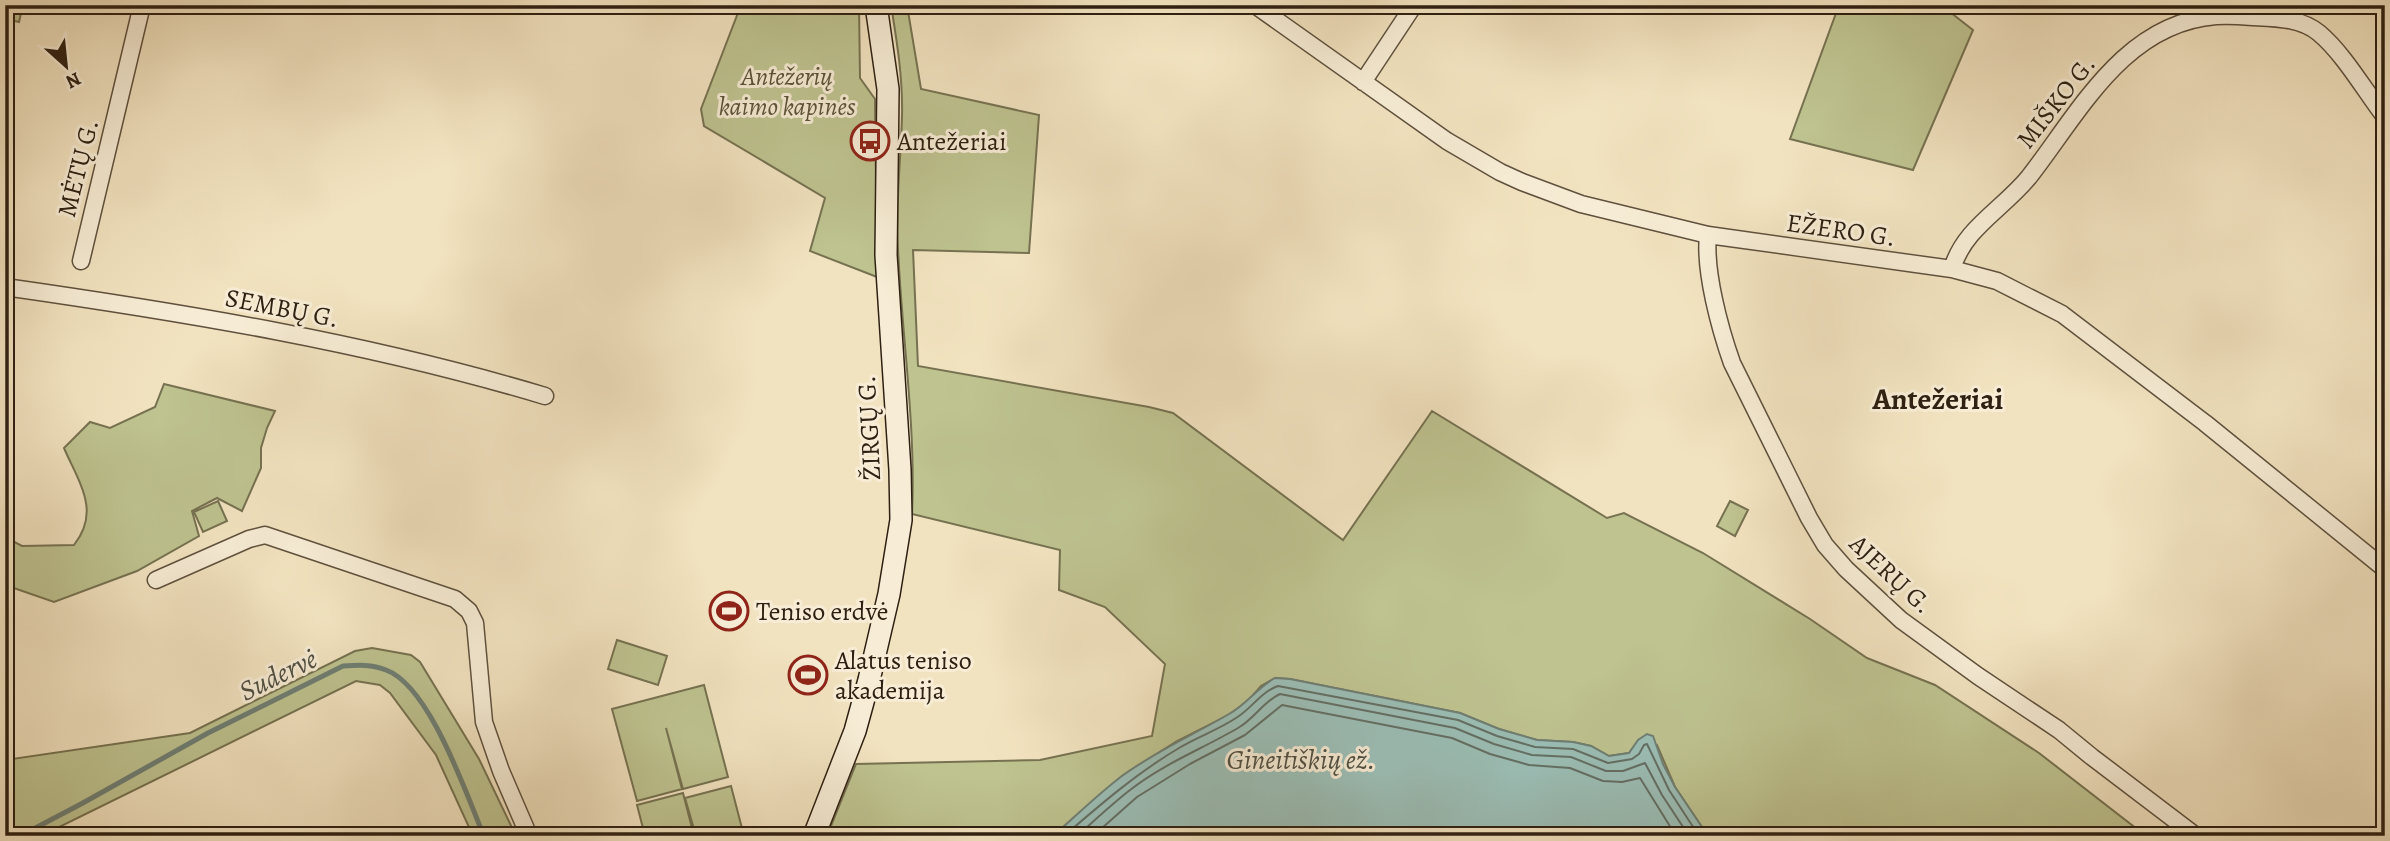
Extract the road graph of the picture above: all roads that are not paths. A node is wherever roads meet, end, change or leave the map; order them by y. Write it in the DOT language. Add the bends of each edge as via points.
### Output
graph roads {
  1 [pos="142,5"];
  2 [pos="876,5"];
  3 [pos="1255,5"];
  4 [pos="1414,5"];
  5 [pos="2235,10"];
  6 [pos="1363,82"];
  7 [pos="2385,117"];
  8 [pos="1708,235"];
  9 [pos="81,261"];
  10 [pos="1952,269"];
  11 [pos="5,287"];
  12 [pos="545,396"];
  13 [pos="2385,569"];
  14 [pos="156,580"];
  15 [pos="529,836"];
  16 [pos="814,836"];
  17 [pos="2196,836"];
  1 -- 9 [label="street, MĖTŲ G."];
  2 -- 16 [label="street, ŽIRGŲ G." via="888,89 886,255 901,520 866,693"];
  3 -- 6 [label="street, EŽERO G."];
  4 -- 6 [label="street"];
  5 -- 7 [label="street, MIŠKO G." via="2301,23 2318,32"];
  5 -- 10 [label="street, MIŠKO G." via="2168,29 2119,61 2099,81 2028,178 1963,241"];
  6 -- 8 [label="street, EŽERO G." via="1447,141 1522,182 1581,204"];
  8 -- 10 [label="street, EŽERO G."];
  8 -- 17 [label="street, AJERŲ G." via="1706,254 1732,363 1825,545 1901,620 2059,730"];
  10 -- 13 [label="street, EŽERO G." via="1997,281 2062,314"];
  11 -- 12 [label="street, SEMBŲ G." via="293,333"];
  14 -- 15 [label="street" via="265,535 456,598 475,623 484,722"];
}
